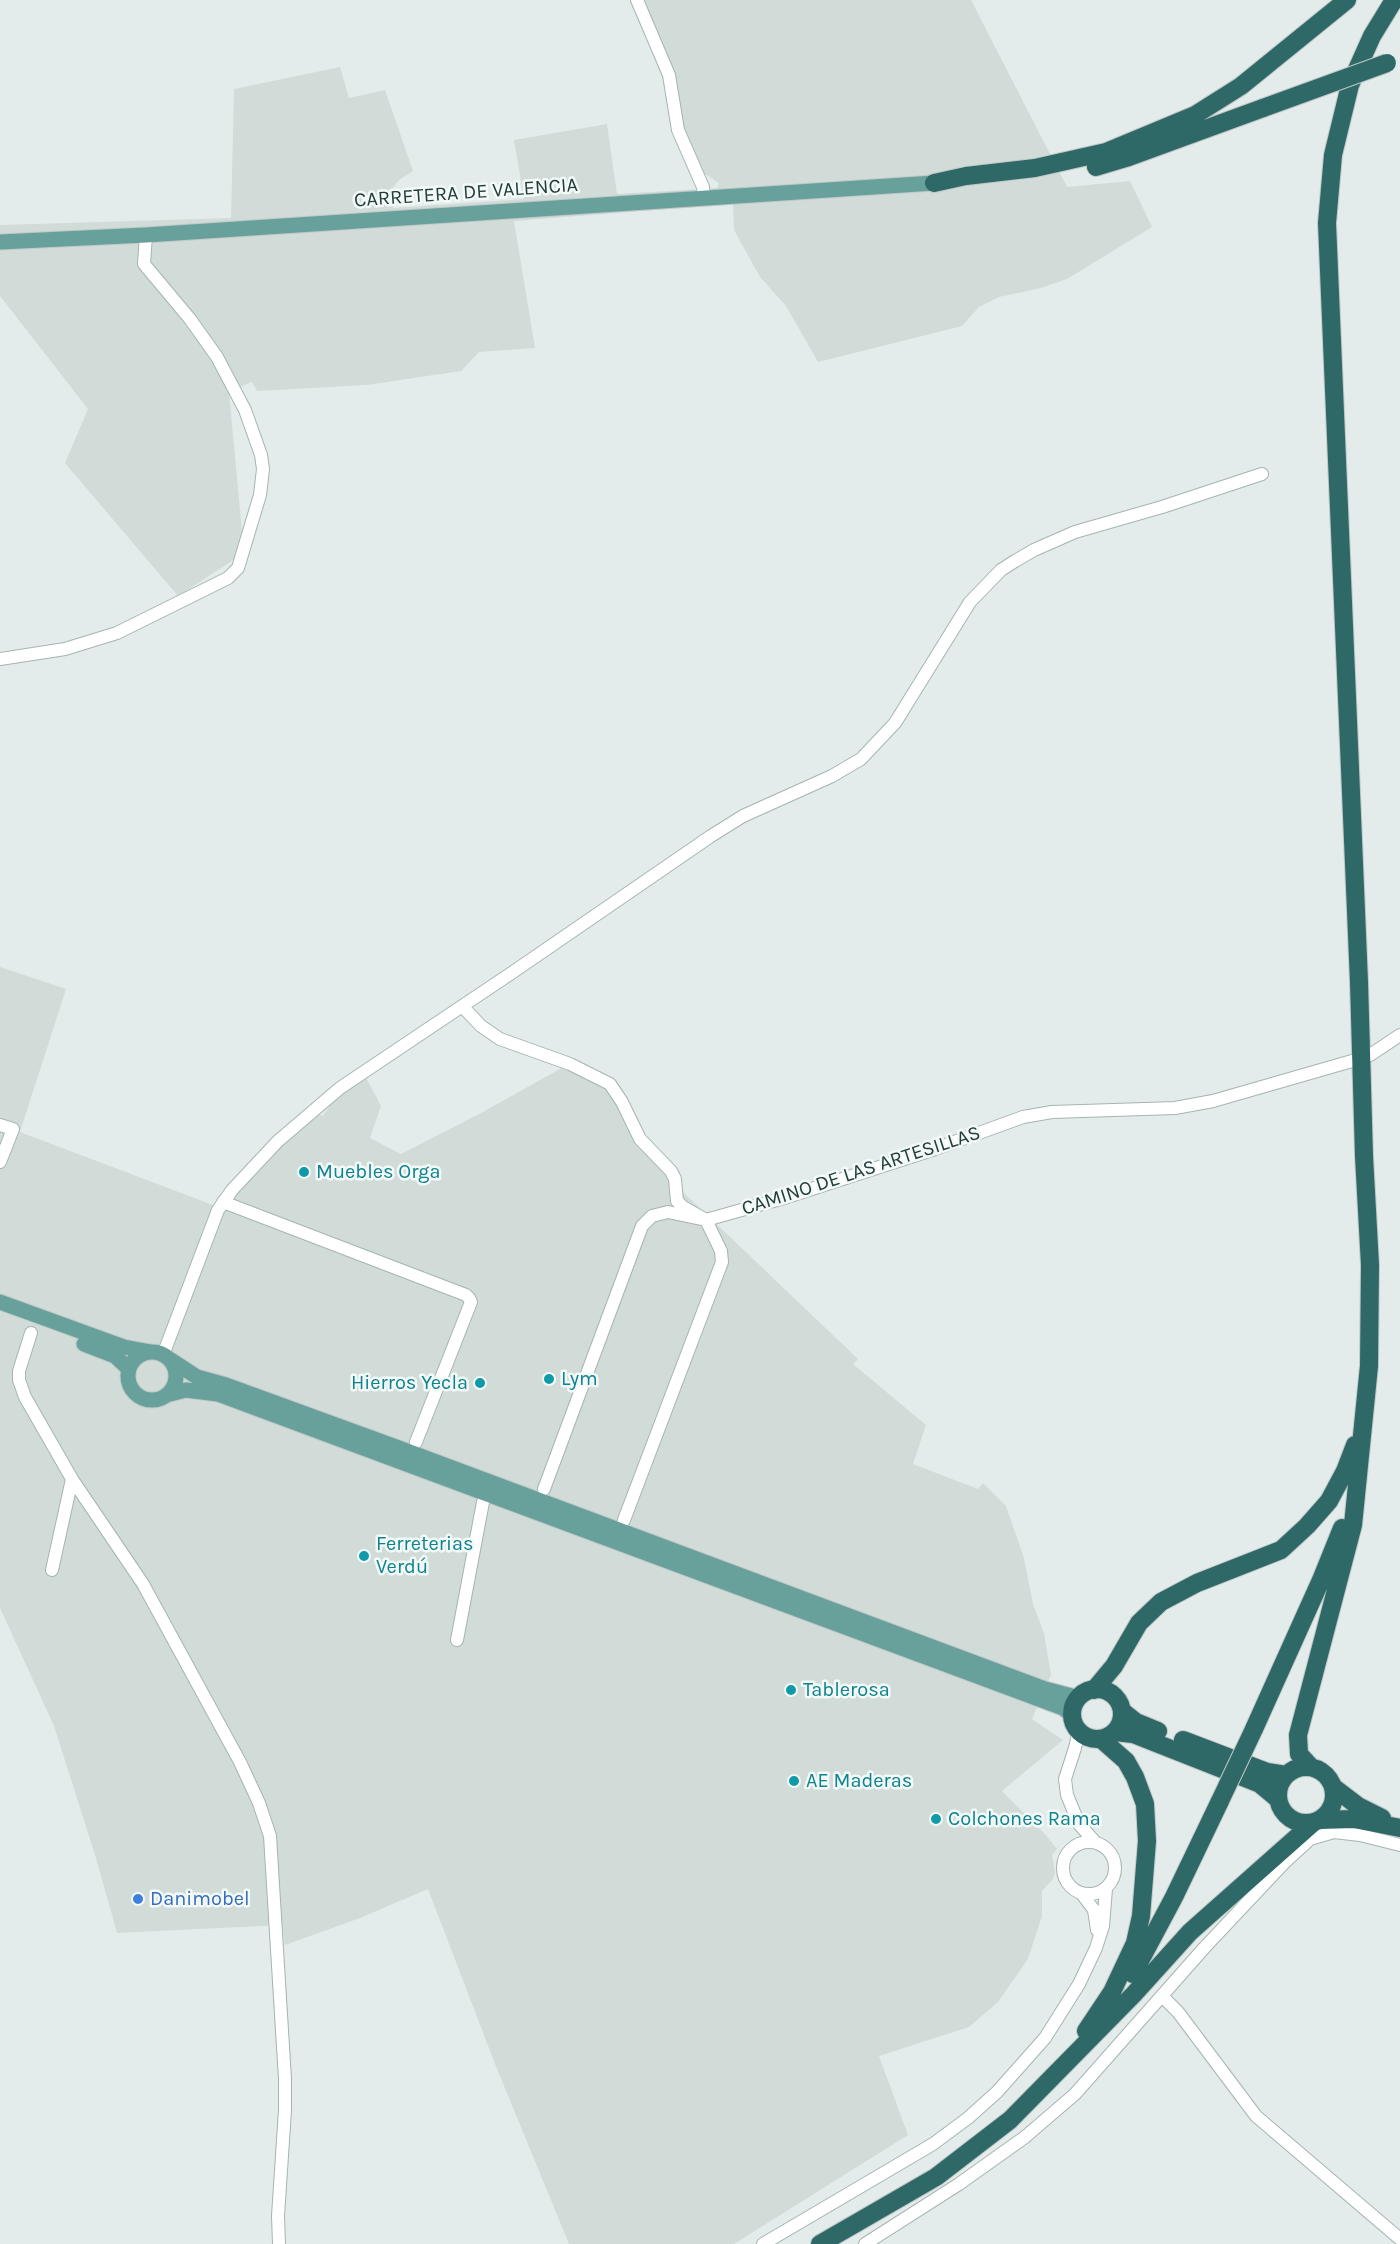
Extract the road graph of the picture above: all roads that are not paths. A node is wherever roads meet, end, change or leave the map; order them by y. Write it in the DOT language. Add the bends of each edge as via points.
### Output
graph roads {
  1 [pos="637,0"];
  2 [pos="1347,0"];
  3 [pos="1394,0"];
  4 [pos="1393,61"];
  5 [pos="934,183"];
  6 [pos="704,198"];
  7 [pos="146,235"];
  8 [pos="0,242"];
  9 [pos="1262,474"];
  10 [pos="0,659"];
  11 [pos="462,1006"];
  12 [pos="1400,1035"];
  13 [pos="1370,1054"];
  14 [pos="1352,1061"];
  15 [pos="0,1125"];
  16 [pos="0,1162"];
  17 [pos="223,1202"];
  18 [pos="706,1220"];
  19 [pos="0,1302"];
  20 [pos="0,1312"];
  21 [pos="31,1333"];
  22 [pos="162,1356"];
  23 [pos="129,1370"];
  24 [pos="170,1394"];
  25 [pos="1365,1418"];
  26 [pos="416,1442"];
  27 [pos="1360,1462"];
  28 [pos="72,1479"];
  29 [pos="544,1489"];
  30 [pos="483,1502"];
  31 [pos="624,1520"];
  32 [pos="52,1570"];
  33 [pos="457,1640"];
  34 [pos="1087,1694"];
  35 [pos="1122,1711"];
  36 [pos="1092,1731"];
  37 [pos="1311,1767"];
  38 [pos="1286,1775"];
  39 [pos="1333,1787"];
  40 [pos="1278,1799"];
  41 [pos="1073,1812"];
  42 [pos="1317,1821"];
  43 [pos="1400,1827"];
  44 [pos="1095,1842"];
  45 [pos="1400,1845"];
  46 [pos="1068,1853"];
  47 [pos="1106,1889"];
  48 [pos="1082,1894"];
  49 [pos="1096,1948"];
  50 [pos="1162,1996"];
  51 [pos="1092,2035"];
  52 [pos="1056,2076"];
  53 [pos="1400,2239"];
  54 [pos="279,2244"];
  55 [pos="763,2244"];
  56 [pos="820,2244"];
  57 [pos="865,2244"];
  1 -- 6 [label="street" via="669,75 678,130"];
  2 -- 5 [label="highway" via="1242,86 1195,115 1106,152 1035,168"];
  3 -- 25 [label="highway" via="1360,59 1348,93 1333,155 1327,223 1370,1265"];
  4 -- 5 [label="highway, bridge" via="1076,173 1025,181"];
  5 -- 6 [label="main road, CARRETERA DE VALENCIA"];
  6 -- 7 [label="main road, CARRETERA DE VALENCIA"];
  7 -- 8 [label="main road, CARRETERA DE VALENCIA"];
  7 -- 10 [label="street" via="144,264 217,357 245,410 261,455 260,495 238,568 228,578 117,633 65,649"];
  9 -- 11 [label="street" via="1075,532 1015,561 970,602 895,723 861,759 743,816"];
  11 -- 17 [label="street" via="340,1088 278,1141"];
  11 -- 18 [label="street" via="492,1035 570,1064 610,1084 640,1139 675,1179 676,1201"];
  12 -- 13 [label="street"];
  14 -- 18 [label="street, CAMINO DE LAS ARTESILLAS" via="1175,1108 1052,1112 1023,1117 795,1195"];
  15 -- 16 [label="street" via="14,1129"];
  17 -- 22 [label="street"];
  17 -- 26 [label="street" via="469,1298 471,1302"];
  18 -- 29 [label="street" via="668,1212 652,1215 642,1226"];
  18 -- 31 [label="street" via="722,1262"];
  19 -- 22 [label="main road" via="124,1347"];
  20 -- 23 [label="main road" via="115,1356"];
  21 -- 28 [label="street" via="20,1363 19,1380 42,1431"];
  22 -- 23 [label="main road" via="139,1356"];
  22 -- 24 [label="main road" via="177,1374"];
  22 -- 34 [label="main road" via="197,1377 377,1440 1045,1689"];
  23 -- 24 [label="main road" via="129,1385 140,1398 156,1401"];
  24 -- 36 [label="main road" via="186,1390 218,1394 1063,1708"];
  25 -- 27 [label="highway"];
  25 -- 34 [label="highway" via="1346,1471 1329,1501 1307,1527 1281,1550 1197,1583 1161,1602 1139,1623 1114,1666"];
  27 -- 37 [label="highway" via="1353,1525 1298,1735 1299,1754"];
  27 -- 51 [label="highway, bridge" via="1344,1523 1321,1580 1220,1802 1161,1922"];
  28 -- 32 [label="street"];
  28 -- 54 [label="street" via="142,1584 240,1762 270,1836 285,2079"];
  30 -- 33 [label="street"];
  34 -- 35 [label="highway" via="1102,1690 1116,1697"];
  34 -- 36 [label="highway" via="1075,1703"];
  35 -- 36 [label="highway" via="1119,1726"];
  35 -- 38 [label="highway" via="1136,1722 1267,1772"];
  36 -- 40 [label="highway" via="1134,1734 1260,1784"];
  36 -- 41 [label="street" via="1071,1759 1065,1779"];
  36 -- 52 [label="highway" via="1126,1761 1145,1804 1142,1917 1135,1943 1112,1992"];
  37 -- 38 [label="highway"];
  37 -- 39 [label="highway" via="1325,1774"];
  38 -- 40 [label="highway"];
  39 -- 42 [label="highway" via="1333,1803"];
  39 -- 43 [label="highway" via="1365,1810"];
  40 -- 42 [label="highway" via="1291,1819"];
  41 -- 44 [label="street" via="1083,1831"];
  41 -- 46 [label="street"];
  42 -- 43 [label="highway" via="1354,1819"];
  42 -- 51 [label="highway" via="1190,1932"];
  44 -- 46 [label="street" via="1080,1844"];
  44 -- 47 [label="street" via="1114,1858 1115,1875"];
  45 -- 50 [label="street" via="1334,1832 1310,1839"];
  46 -- 48 [label="street" via="1063,1865 1066,1880"];
  47 -- 48 [label="street"];
  47 -- 49 [label="street" via="1103,1926"];
  48 -- 49 [label="street" via="1096,1916"];
  49 -- 55 [label="street" via="1045,2038 968,2118 909,2159"];
  50 -- 53 [label="street" via="1256,2116"];
  50 -- 57 [label="street" via="1075,2094 1025,2137"];
  51 -- 52 [label="highway"];
  52 -- 56 [label="highway" via="1010,2120 936,2177"];
}
